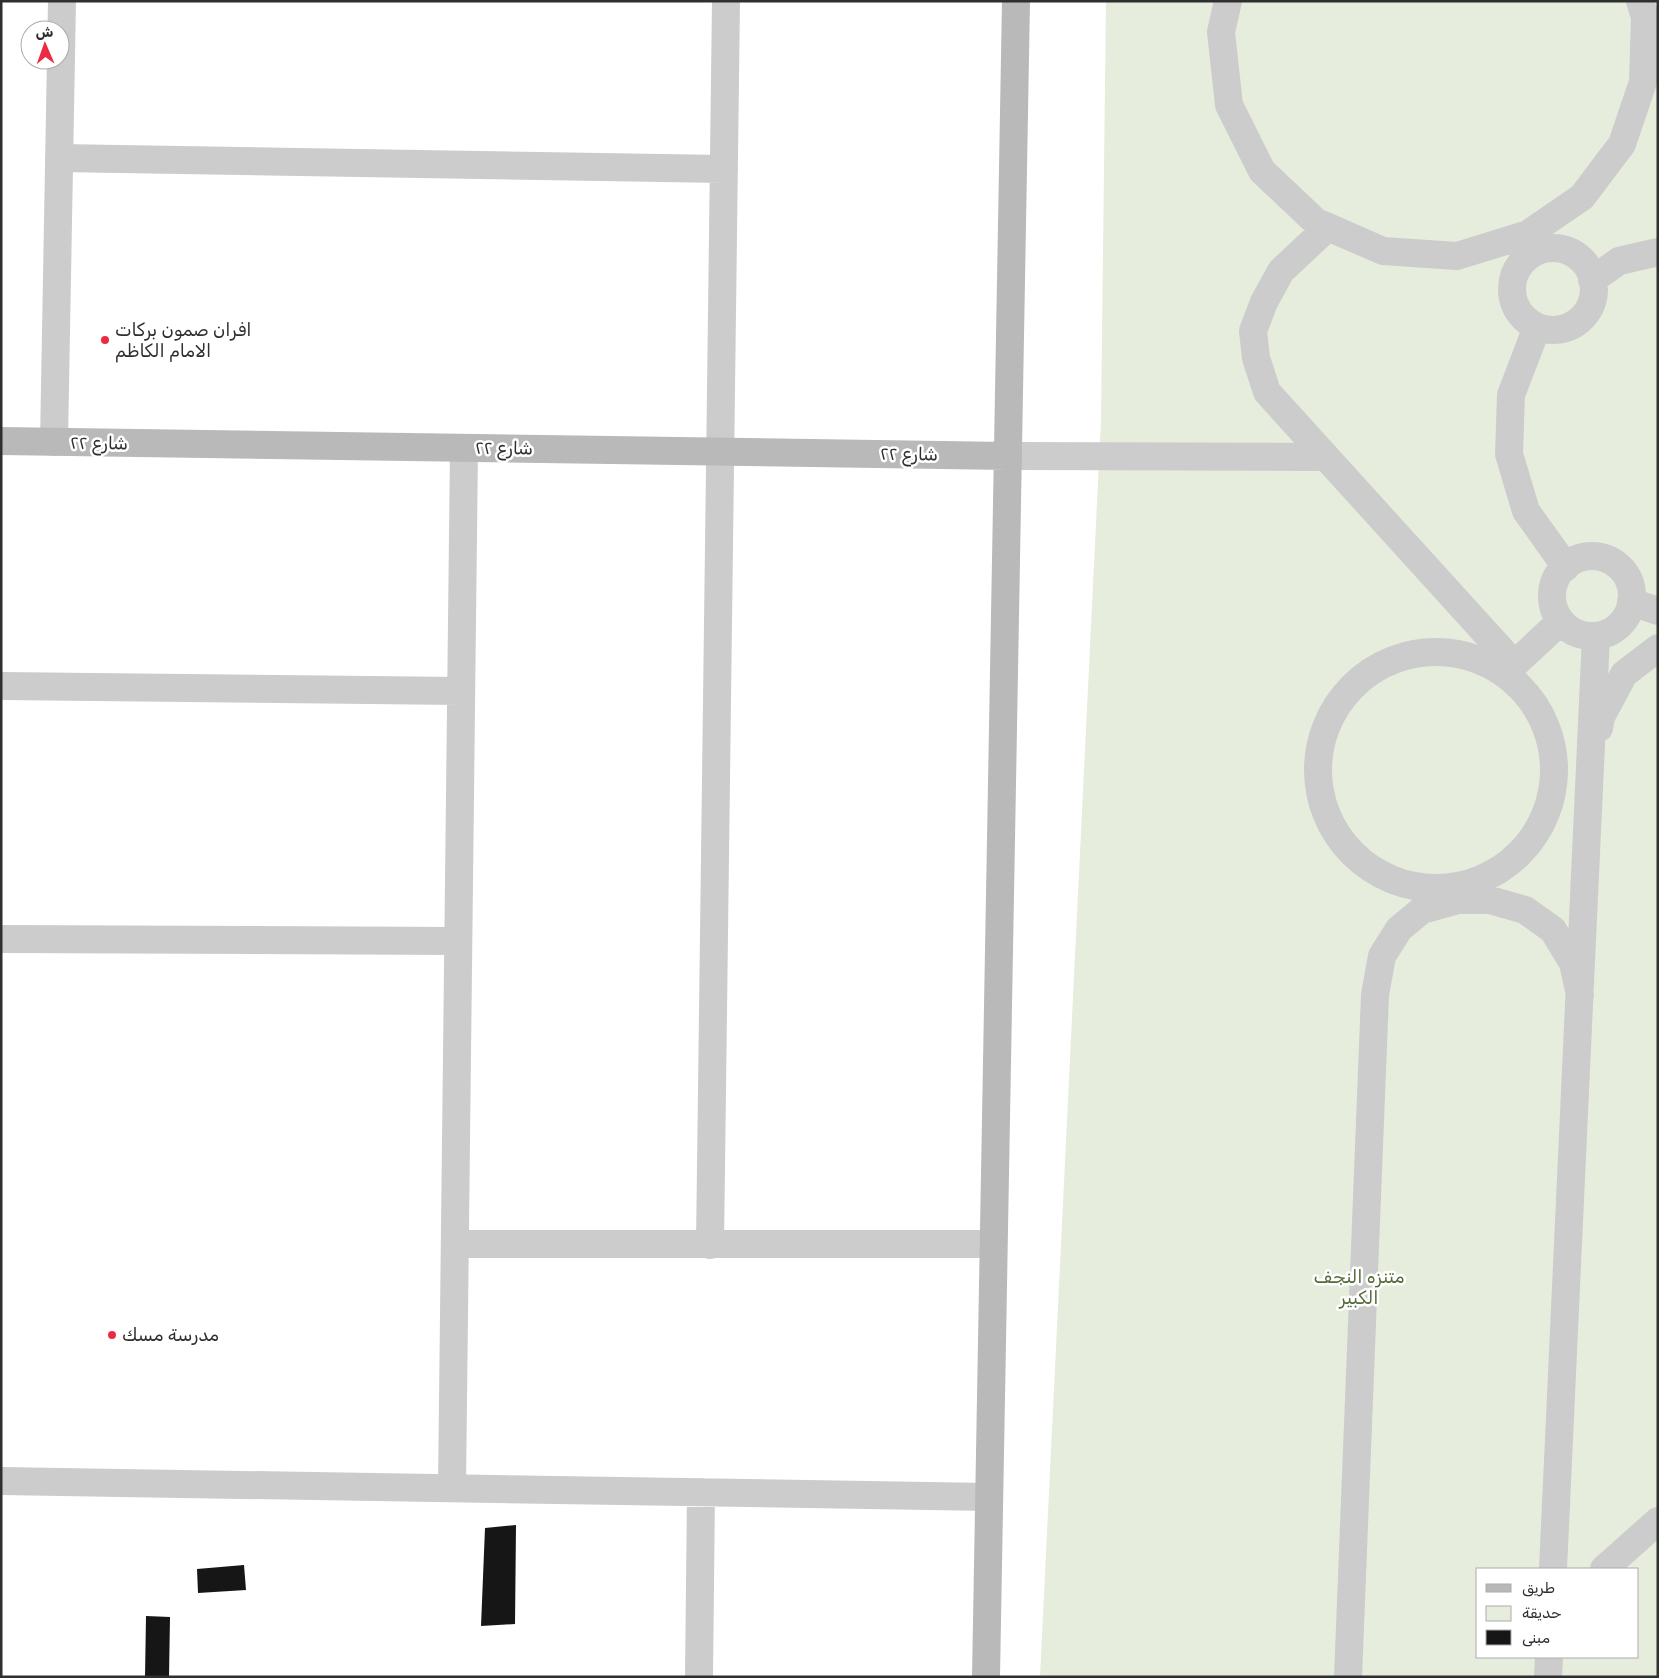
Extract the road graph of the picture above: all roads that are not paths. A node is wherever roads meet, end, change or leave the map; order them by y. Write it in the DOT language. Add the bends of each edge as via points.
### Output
graph roads {
  1 [pos="62,1"];
  2 [pos="726,1"];
  3 [pos="1016,1"];
  4 [pos="1228,1"];
  5 [pos="1640,1"];
  6 [pos="1651,52"];
  7 [pos="59,158"];
  8 [pos="724,168"];
  9 [pos="1328,227"];
  10 [pos="1532,243"];
  11 [pos="1658,252"];
  12 [pos="1592,280"];
  13 [pos="1538,328"];
  14 [pos="1,441"];
  15 [pos="54,442"];
  16 [pos="464,448"];
  17 [pos="721,451"];
  18 [pos="1008,456"];
  19 [pos="1326,457"];
  20 [pos="1566,567"];
  21 [pos="1631,602"];
  22 [pos="1658,610"];
  23 [pos="1561,621"];
  24 [pos="1596,636"];
  25 [pos="1658,648"];
  26 [pos="1509,668"];
  27 [pos="1,686"];
  28 [pos="461,691"];
  29 [pos="1589,782"];
  30 [pos="1455,893"];
  31 [pos="1,939"];
  32 [pos="458,941"];
  33 [pos="1580,995"];
  34 [pos="455,1244"];
  35 [pos="993,1244"];
  36 [pos="710,1245"];
  37 [pos="1,1481"];
  38 [pos="452,1488"];
  39 [pos="701,1492"];
  40 [pos="989,1497"];
  41 [pos="1658,1521"];
  42 [pos="1553,1568"];
  43 [pos="1605,1568"];
  44 [pos="1549,1658"];
  45 [pos="699,1677"];
  46 [pos="986,1677"];
  47 [pos="1348,1677"];
  48 [pos="1548,1677"];
  1 -- 7 [label="street"];
  2 -- 8 [label="street"];
  3 -- 18 [label="street"];
  4 -- 9 [label="street" via="1221,32 1229,106 1262,171 1316,222"];
  5 -- 6 [label="street"];
  6 -- 10 [label="street" via="1622,144 1582,197"];
  7 -- 8 [label="street"];
  7 -- 15 [label="street"];
  8 -- 17 [label="street"];
  9 -- 10 [label="street" via="1384,251 1457,256"];
  9 -- 19 [label="street" via="1281,271 1253,331 1256,358 1267,392"];
  10 -- 12 [label="street" via="1574,254 1584,262"];
  10 -- 13 [label="street" via="1516,271 1512,298 1526,321"];
  11 -- 12 [label="street" via="1619,261"];
  12 -- 13 [label="street" via="1593,300 1578,322 1552,330"];
  13 -- 20 [label="street" via="1511,395 1509,454 1526,511"];
  14 -- 15 [label="street, شارع ٢٢"];
  15 -- 16 [label="street, شارع ٢٢"];
  16 -- 17 [label="street, شارع ٢٢"];
  16 -- 28 [label="street"];
  17 -- 18 [label="street, شارع ٢٢"];
  17 -- 36 [label="street"];
  18 -- 19 [label="street"];
  18 -- 35 [label="street"];
  19 -- 26 [label="street"];
  20 -- 21 [label="street" via="1581,558 1594,556 1607,560 1618,566 1626,577 1631,589"];
  20 -- 23 [label="street" via="1553,585 1554,610"];
  21 -- 22 [label="street"];
  21 -- 24 [label="street" via="1628,615 1620,625"];
  23 -- 24 [label="street" via="1583,636"];
  23 -- 26 [label="street"];
  24 -- 29 [label="street"];
  25 -- 29 [label="street" via="1624,674 1601,717"];
  26 -- 30 [label="street" via="1533,701 1551,738 1555,778 1545,817 1523,850 1491,875"];
  26 -- 30 [label="street" via="1468,656 1428,651 1391,659 1358,679 1334,708 1319,744 1317,782 1327,819 1348,850 1378,874 1414,887"];
  27 -- 28 [label="street"];
  28 -- 32 [label="street"];
  29 -- 33 [label="street"];
  30 -- 33 [label="street" via="1525,910 1553,930 1573,963"];
  30 -- 47 [label="street" via="1422,910 1399,929 1382,956 1375,995"];
  31 -- 32 [label="street"];
  32 -- 34 [label="street"];
  33 -- 42 [label="street"];
  34 -- 36 [label="street"];
  34 -- 38 [label="street"];
  35 -- 36 [label="street"];
  35 -- 40 [label="street"];
  37 -- 38 [label="street"];
  38 -- 39 [label="street"];
  39 -- 40 [label="street"];
  39 -- 45 [label="street"];
  40 -- 46 [label="street"];
  41 -- 43 [label="street"];
  44 -- 48 [label="street"];
}
